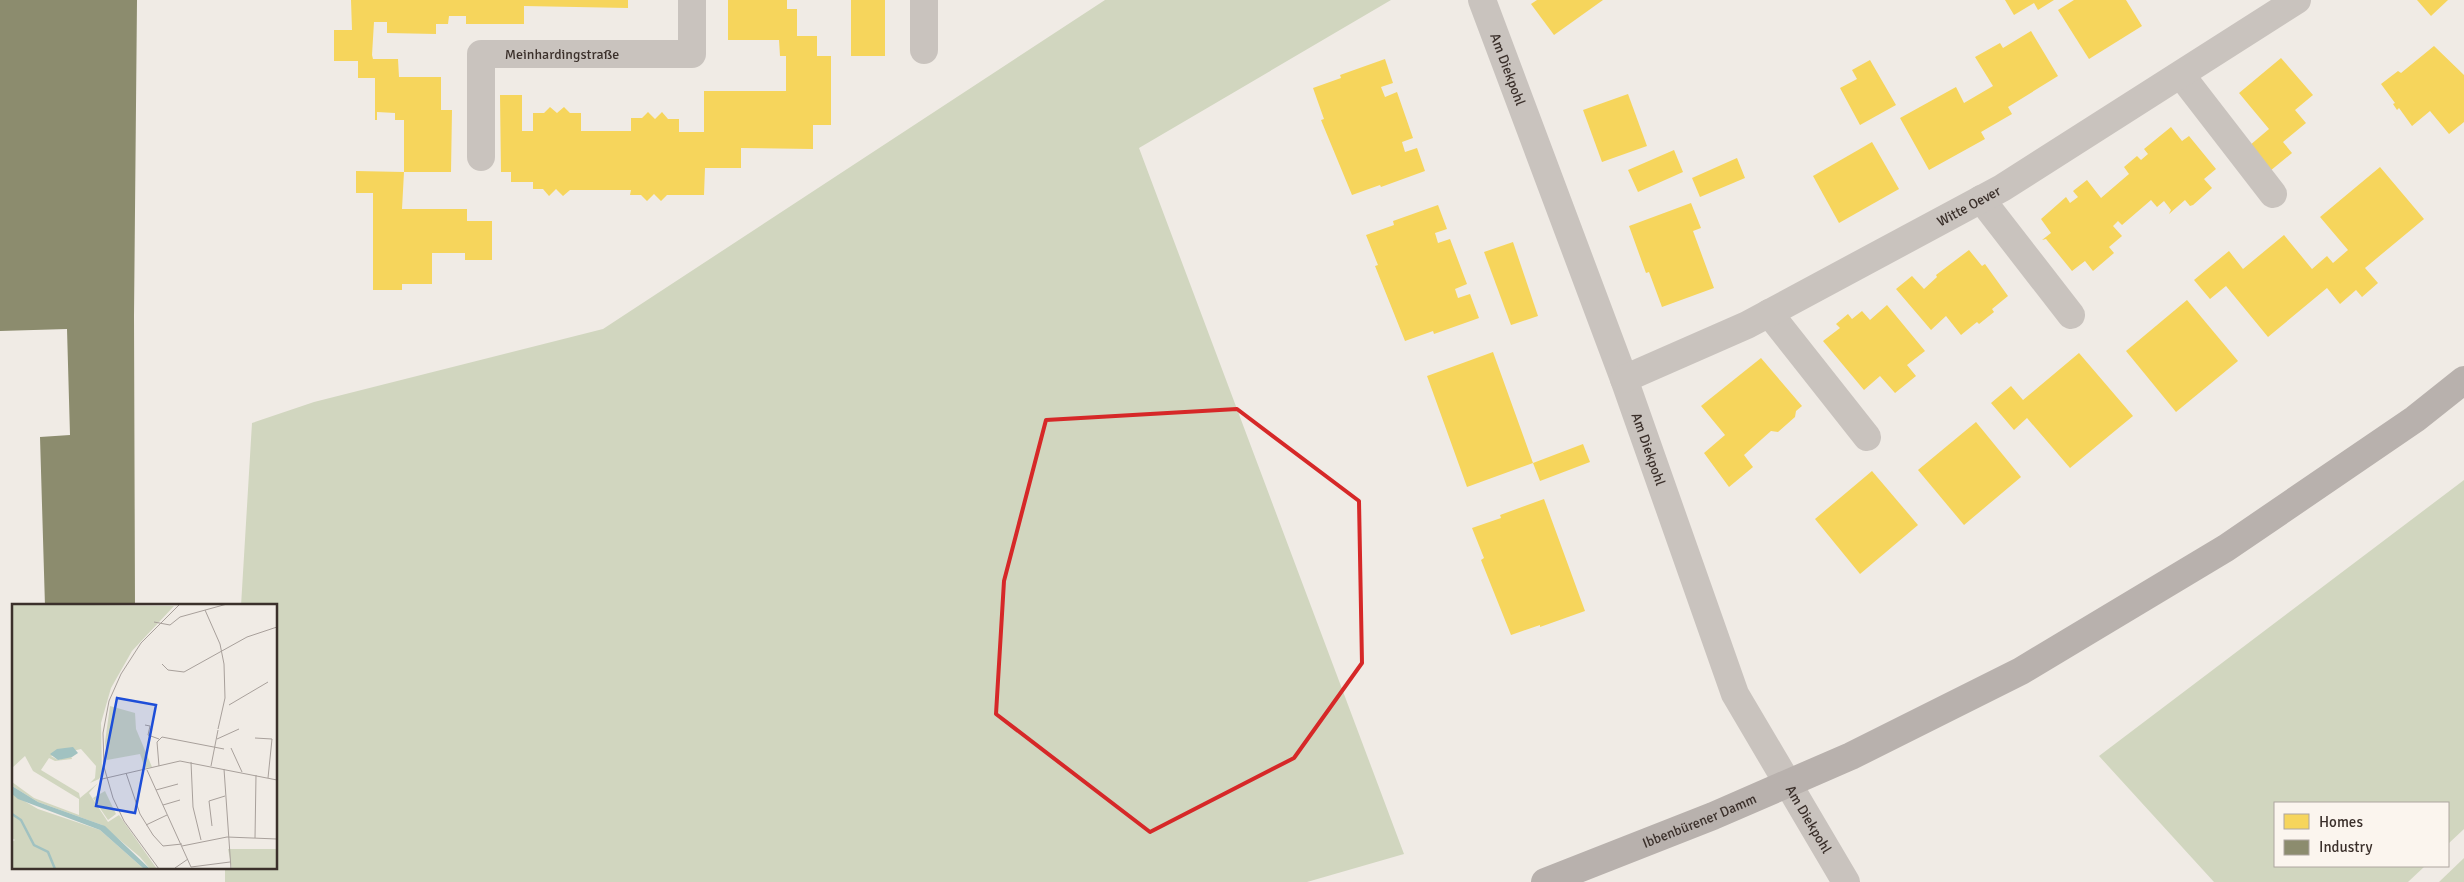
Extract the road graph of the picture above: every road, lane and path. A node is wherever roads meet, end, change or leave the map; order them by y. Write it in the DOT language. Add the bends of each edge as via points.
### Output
graph roads {
  1 [pos="692,0"];
  2 [pos="924,0"];
  3 [pos="1482,0"];
  4 [pos="2296,0"];
  5 [pos="924,50"];
  6 [pos="2181,75"];
  7 [pos="481,157"];
  8 [pos="2273,194"];
  9 [pos="1981,199"];
  10 [pos="1769,313"];
  11 [pos="2071,315"];
  12 [pos="1624,379"];
  13 [pos="2464,380"];
  14 [pos="1867,438"];
  15 [pos="1545,882"];
  16 [pos="1846,882"];
  1 -- 7 [label="street, Meinhardingstraße" via="692,54 481,54"];
  2 -- 5 [label="street"];
  3 -- 12 [label="street, Am Diekpohl"];
  4 -- 6 [label="street, Witte Oever"];
  6 -- 8 [label="street"];
  6 -- 9 [label="street, Witte Oever"];
  9 -- 10 [label="street, Witte Oever"];
  9 -- 11 [label="street"];
  10 -- 12 [label="street, Witte Oever"];
  10 -- 14 [label="street"];
  12 -- 16 [label="street, Am Diekpohl" via="1735,694"];
  13 -- 15 [label="main road, Ibbenbürener Damm" via="2415,419 2226,548 2021,671 1851,756 1713,816"];
}
